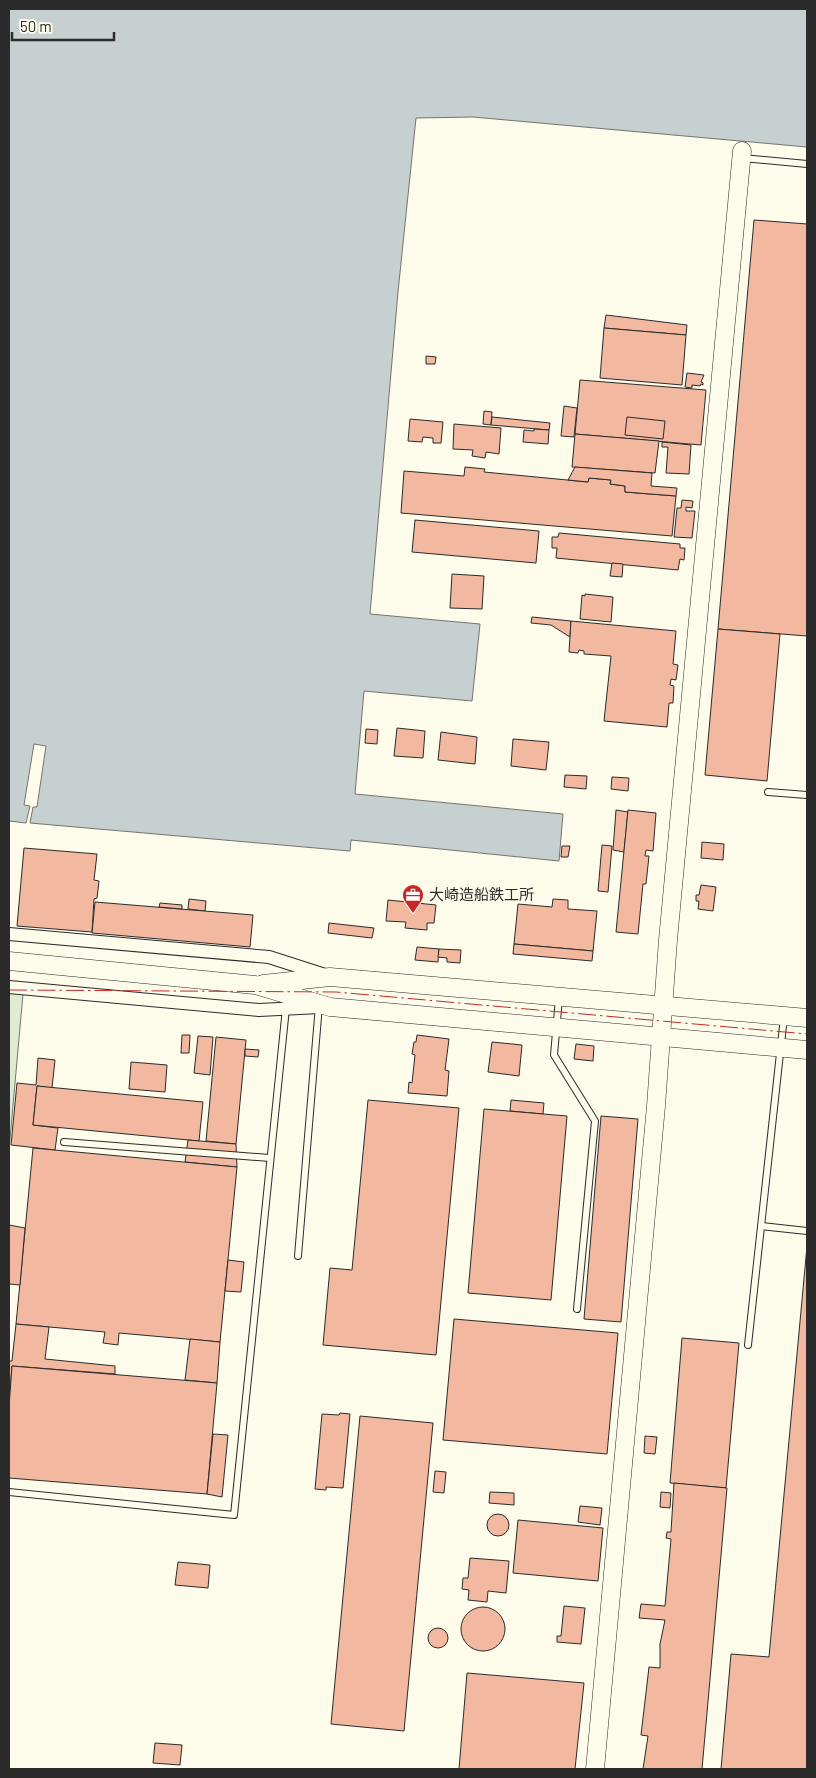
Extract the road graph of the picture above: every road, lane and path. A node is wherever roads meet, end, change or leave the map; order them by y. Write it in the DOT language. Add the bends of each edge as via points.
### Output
graph roads {
  1 [pos="741,154"];
  2 [pos="807,164"];
  3 [pos="768,792"];
  4 [pos="807,795"];
  5 [pos="9,934"];
  6 [pos="9,961"];
  7 [pos="330,977"];
  8 [pos="9,987"];
  9 [pos="287,995"];
  10 [pos="559,996"];
  11 [pos="664,1005"];
  12 [pos="323,1006"];
  13 [pos="784,1016"];
  14 [pos="807,1018"];
  15 [pos="556,1028"];
  16 [pos="661,1037"];
  17 [pos="781,1048"];
  18 [pos="807,1050"];
  19 [pos="64,1142"];
  20 [pos="270,1158"];
  21 [pos="761,1226"];
  22 [pos="807,1231"];
  23 [pos="298,1256"];
  24 [pos="577,1309"];
  25 [pos="748,1346"];
  26 [pos="9,1492"];
  27 [pos="595,1769"];
  1 -- 2 [label="lane"];
  1 -- 11 [label="street"];
  3 -- 4 [label="lane"];
  5 -- 7 [label="street" via="269,957"];
  6 -- 9 [label="street" via="255,985"];
  7 -- 9 [label="street"];
  7 -- 10 [label="street"];
  8 -- 9 [label="street" via="259,1010"];
  9 -- 12 [label="street"];
  9 -- 20 [label="lane"];
  10 -- 11 [label="street"];
  10 -- 15 [label="lane"];
  11 -- 13 [label="street"];
  11 -- 16 [label="street"];
  12 -- 15 [label="street"];
  12 -- 23 [label="lane"];
  13 -- 14 [label="street"];
  13 -- 17 [label="lane"];
  15 -- 16 [label="street"];
  15 -- 24 [label="lane" via="554,1055 595,1121"];
  16 -- 17 [label="street"];
  16 -- 27 [label="street"];
  17 -- 18 [label="street"];
  17 -- 21 [label="lane"];
  19 -- 20 [label="lane"];
  20 -- 26 [label="lane" via="234,1514"];
  21 -- 22 [label="lane"];
  21 -- 25 [label="lane"];
}
